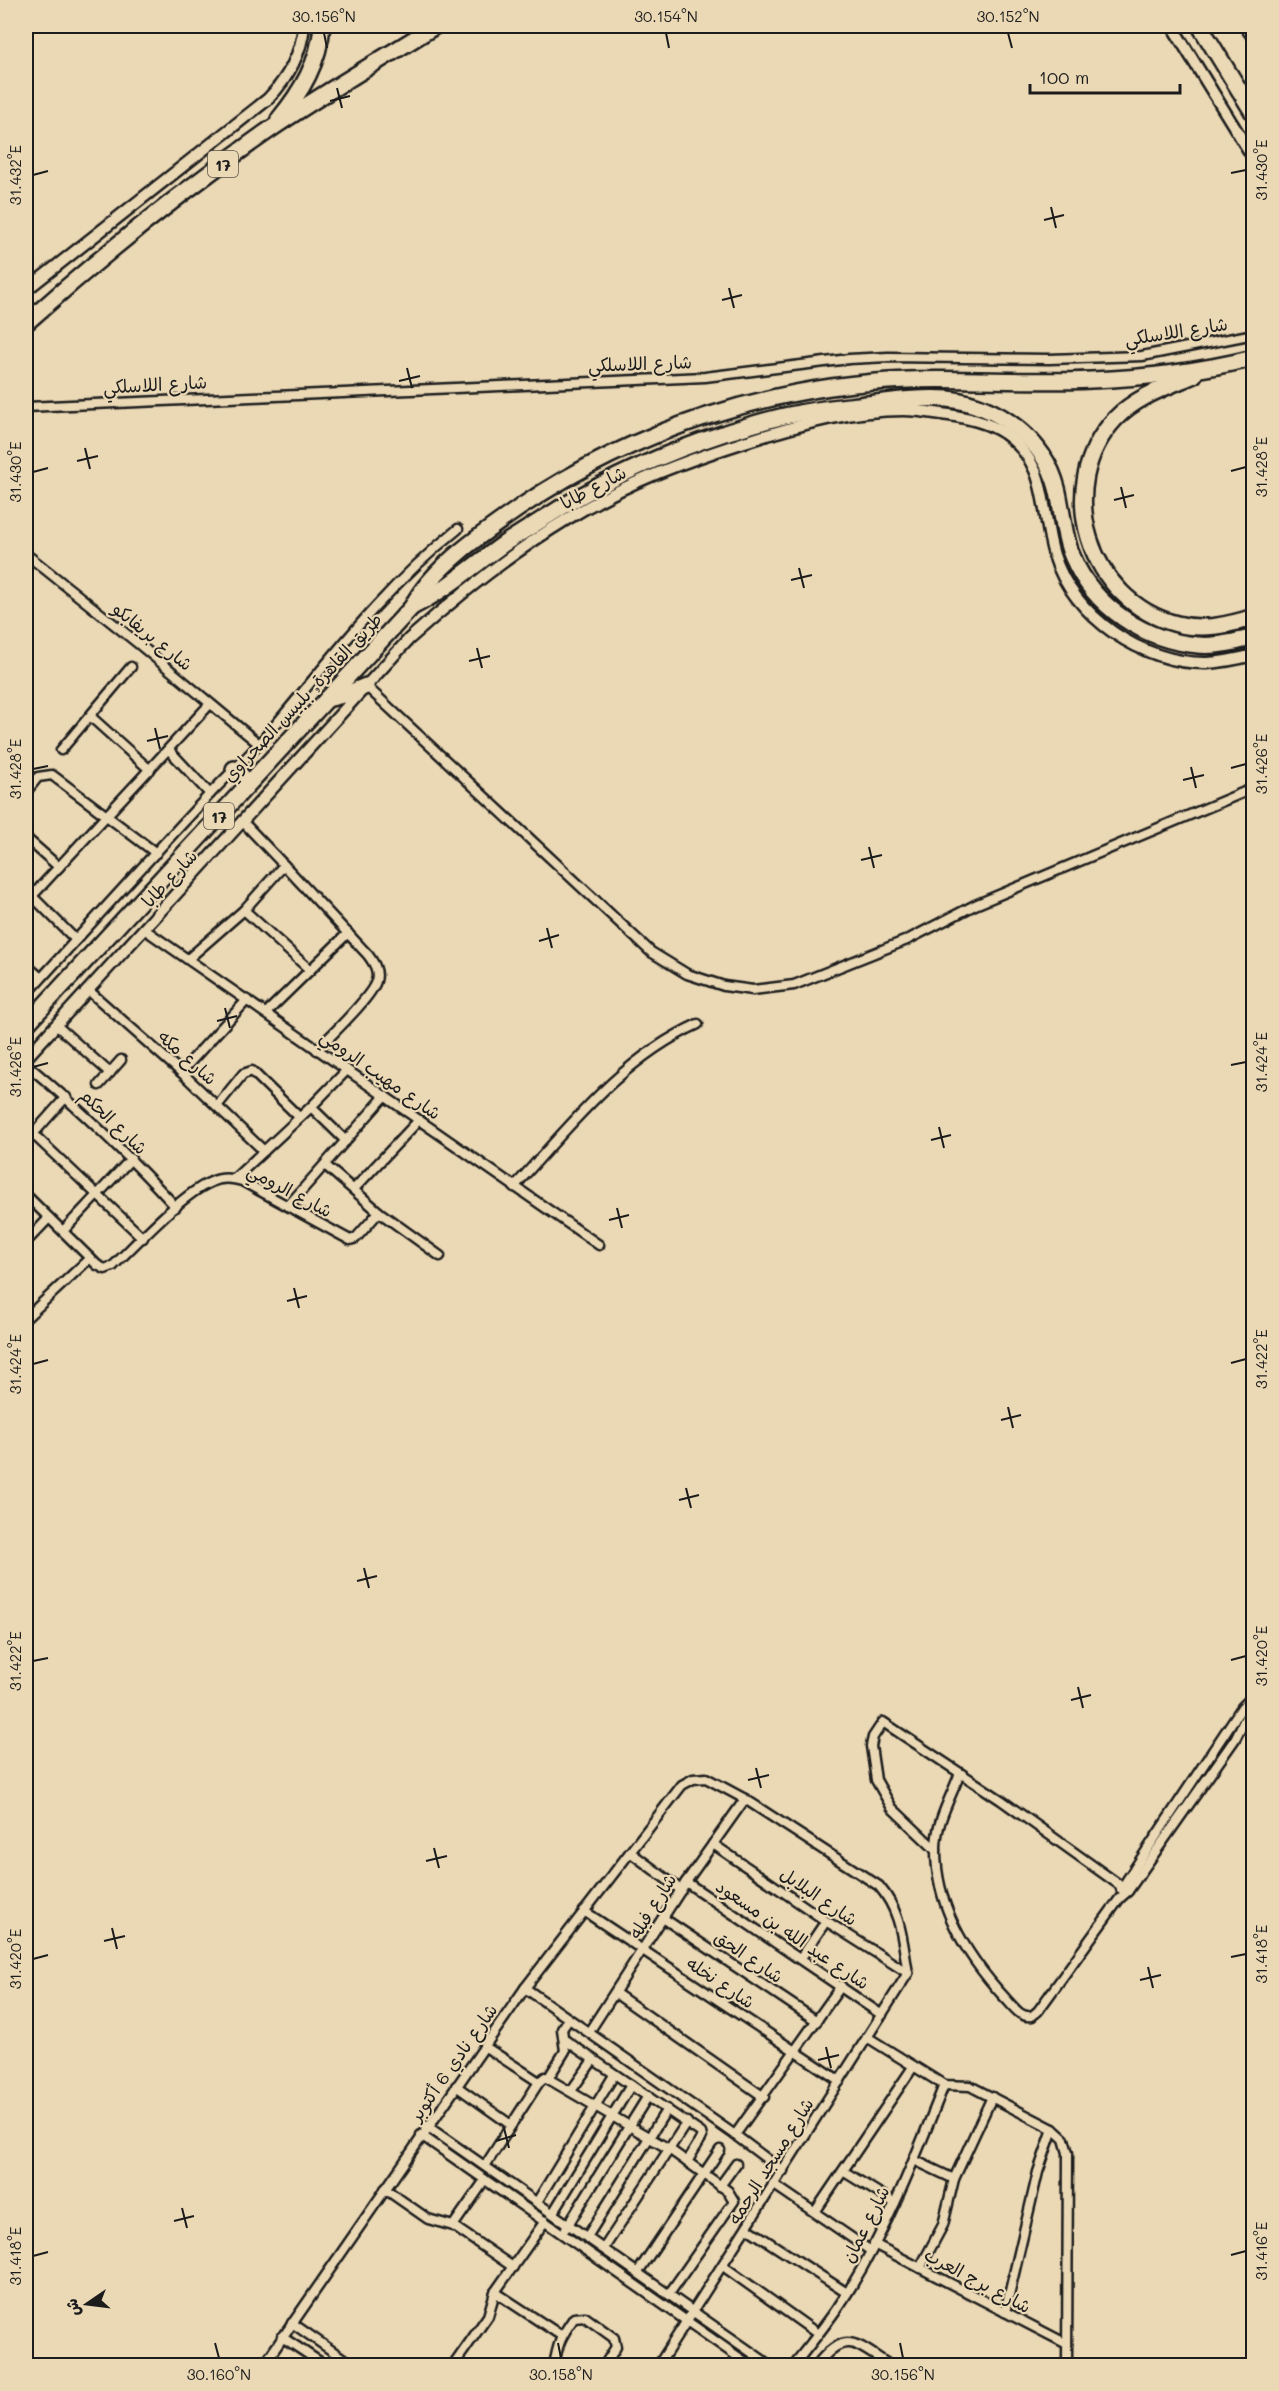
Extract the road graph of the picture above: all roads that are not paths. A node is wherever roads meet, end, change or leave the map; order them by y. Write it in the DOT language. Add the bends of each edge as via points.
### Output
graph roads {
  1 [pos="304,26"];
  2 [pos="322,26"];
  3 [pos="435,26"];
  4 [pos="1172,26"];
  5 [pos="1200,26"];
  6 [pos="1248,26"];
  7 [pos="1254,34"];
  8 [pos="1254,114"];
  9 [pos="267,132"];
  10 [pos="1254,159"];
  11 [pos="26,274"];
  12 [pos="29,287"];
  13 [pos="26,323"];
  14 [pos="1254,334"];
  15 [pos="1254,358"];
  16 [pos="1214,368"];
  17 [pos="26,406"];
  18 [pos="794,420"];
  19 [pos="458,529"];
  20 [pos="26,554"];
  21 [pos="412,607"];
  22 [pos="1254,617"];
  23 [pos="1254,637"];
  24 [pos="1254,655"];
  25 [pos="131,668"];
  26 [pos="366,686"];
  27 [pos="327,699"];
  28 [pos="210,704"];
  29 [pos="90,716"];
  30 [pos="259,744"];
  31 [pos="61,750"];
  32 [pos="169,750"];
  33 [pos="234,769"];
  34 [pos="150,770"];
  35 [pos="249,783"];
  36 [pos="1254,788"];
  37 [pos="26,792"];
  38 [pos="210,794"];
  39 [pos="108,815"];
  40 [pos="243,822"];
  41 [pos="26,838"];
  42 [pos="156,853"];
  43 [pos="284,864"];
  44 [pos="59,867"];
  45 [pos="29,893"];
  46 [pos="244,910"];
  47 [pos="144,928"];
  48 [pos="348,933"];
  49 [pos="76,940"];
  50 [pos="188,959"];
  51 [pos="26,965"];
  52 [pos="310,970"];
  53 [pos="41,978"];
  54 [pos="88,990"];
  55 [pos="26,995"];
  56 [pos="248,1000"];
  57 [pos="266,1013"];
  58 [pos="27,1021"];
  59 [pos="698,1024"];
  60 [pos="56,1025"];
  61 [pos="317,1050"];
  62 [pos="26,1058"];
  63 [pos="121,1060"];
  64 [pos="26,1064"];
  65 [pos="347,1070"];
  66 [pos="181,1072"];
  67 [pos="110,1073"];
  68 [pos="99,1085"];
  69 [pos="385,1096"];
  70 [pos="66,1097"];
  71 [pos="217,1106"];
  72 [pos="311,1107"];
  73 [pos="299,1118"];
  74 [pos="419,1120"];
  75 [pos="33,1134"];
  76 [pos="346,1141"];
  77 [pos="26,1142"];
  78 [pos="264,1151"];
  79 [pos="131,1159"];
  80 [pos="325,1165"];
  81 [pos="234,1179"];
  82 [pos="514,1186"];
  83 [pos="354,1189"];
  84 [pos="98,1194"];
  85 [pos="26,1195"];
  86 [pos="288,1206"];
  87 [pos="176,1207"];
  88 [pos="379,1212"];
  89 [pos="50,1218"];
  90 [pos="63,1231"];
  91 [pos="143,1238"];
  92 [pos="26,1242"];
  93 [pos="599,1245"];
  94 [pos="440,1256"];
  95 [pos="90,1258"];
  96 [pos="26,1318"];
  97 [pos="1252,1695"];
  98 [pos="960,1773"];
  99 [pos="745,1799"];
  100 [pos="713,1844"];
  101 [pos="936,1850"];
  102 [pos="630,1852"];
  103 [pos="683,1886"];
  104 [pos="1125,1889"];
  105 [pos="584,1911"];
  106 [pos="663,1918"];
  107 [pos="826,1921"];
  108 [pos="643,1950"];
  109 [pos="801,1958"];
  110 [pos="908,1973"];
  111 [pos="841,1986"];
  112 [pos="525,1988"];
  113 [pos="615,1994"];
  114 [pos="882,2015"];
  115 [pos="570,2019"];
  116 [pos="817,2021"];
  117 [pos="589,2032"];
  118 [pos="867,2037"];
  119 [pos="565,2040"];
  120 [pos="484,2046"];
  121 [pos="796,2052"];
  122 [pos="593,2060"];
  123 [pos="913,2067"];
  124 [pos="614,2075"];
  125 [pos="549,2077"];
  126 [pos="840,2081"];
  127 [pos="539,2082"];
  128 [pos="456,2085"];
  129 [pos="631,2085"];
  130 [pos="944,2085"];
  131 [pos="571,2091"];
  132 [pos="648,2096"];
  133 [pos="764,2097"];
  134 [pos="992,2097"];
  135 [pos="596,2106"];
  136 [pos="667,2109"];
  137 [pos="614,2116"];
  138 [pos="687,2122"];
  139 [pos="511,2125"];
  140 [pos="427,2126"];
  141 [pos="630,2126"];
  142 [pos="1053,2128"];
  143 [pos="421,2135"];
  144 [pos="735,2135"];
  145 [pos="648,2137"];
  146 [pos="669,2149"];
  147 [pos="720,2150"];
  148 [pos="914,2160"];
  149 [pos="687,2162"];
  150 [pos="736,2164"];
  151 [pos="485,2166"];
  152 [pos="783,2171"];
  153 [pos="843,2171"];
  154 [pos="704,2175"];
  155 [pos="954,2179"];
  156 [pos="485,2180"];
  157 [pos="773,2184"];
  158 [pos="720,2186"];
  159 [pos="385,2189"];
  160 [pos="537,2202"];
  161 [pos="895,2203"];
  162 [pos="815,2212"];
  163 [pos="554,2213"];
  164 [pos="545,2221"];
  165 [pos="569,2224"];
  166 [pos="453,2226"];
  167 [pos="747,2228"];
  168 [pos="563,2233"];
  169 [pos="587,2237"];
  170 [pos="873,2247"];
  171 [pos="604,2248"];
  172 [pos="723,2266"];
  173 [pos="513,2267"];
  174 [pos="920,2268"];
  175 [pos="638,2272"];
  176 [pos="495,2292"];
  177 [pos="847,2293"];
  178 [pos="669,2294"];
  179 [pos="694,2312"];
  180 [pos="1005,2312"];
  181 [pos="688,2320"];
  182 [pos="292,2323"];
  183 [pos="818,2334"];
  184 [pos="562,2336"];
  185 [pos="282,2337"];
  186 [pos="1067,2344"];
  187 [pos="263,2366"];
  188 [pos="326,2366"];
  189 [pos="354,2366"];
  190 [pos="453,2366"];
  191 [pos="554,2366"];
  192 [pos="604,2366"];
  193 [pos="658,2366"];
  194 [pos="751,2366"];
  195 [pos="771,2366"];
  196 [pos="793,2366"];
  197 [pos="816,2366"];
  198 [pos="891,2366"];
  199 [pos="1067,2366"];
  1 -- 12 [label="street" via="294,64 268,99"];
  2 -- 9 [label="highway" via="307,80"];
  3 -- 9 [label="highway, 17"];
  4 -- 10 [label="street"];
  5 -- 8 [label="highway"];
  6 -- 7 [label="highway"];
  9 -- 13 [label="highway, 17" via="171,201"];
  11 -- 12 [label="street"];
  14 -- 17 [label="street, شارع اللاسلكي" via="1142,356 888,357 705,377"];
  15 -- 16 [label="highway"];
  16 -- 21 [label="highway" via="1091,380 906,380 830,388 731,409 638,442 564,479 495,525 434,576"];
  16 -- 22 [label="highway" via="1157,390 1116,418 1088,464 1082,489 1084,521 1092,549 1111,579 1145,612 1177,624 1204,628"];
  18 -- 21 [label="highway" via="702,441 648,461 506,543"];
  18 -- 23 [label="highway" via="887,402 947,399 989,410 1008,420 1040,450 1051,469 1072,556 1085,581 1113,610 1154,635 1199,646"];
  18 -- 24 [label="street, شارع طابا" via="902,410 986,424 1004,434 1031,463 1046,504 1058,565 1080,602 1099,621 1143,649 1174,659 1206,663"];
  18 -- 26 [label="street, شارع طابا" via="655,473 513,553 409,639"];
  19 -- 30 [label="street" via="366,615"];
  20 -- 28 [label="street, شارع بريفابكو"];
  21 -- 27 [label="highway, طريق القاهرة, بلبيس الصحراوي / 17"];
  25 -- 29 [label="street"];
  26 -- 27 [label="highway"];
  26 -- 36 [label="street" via="651,952 687,974 738,988 767,989 807,982 924,933 986,901"];
  26 -- 40 [label="street, شارع طابا"];
  27 -- 35 [label="highway, طريق القاهرة, بلبيس الصحراوي / 17"];
  28 -- 30 [label="street, شارع بريفابكو"];
  28 -- 32 [label="street"];
  29 -- 31 [label="street"];
  29 -- 34 [label="street"];
  30 -- 33 [label="street"];
  32 -- 34 [label="street"];
  32 -- 38 [label="street"];
  33 -- 35 [label="highway"];
  33 -- 38 [label="street"];
  34 -- 39 [label="street"];
  35 -- 58 [label="highway, طريق القاهرة, بلبيس الصحراوي / 17"];
  37 -- 39 [label="street" via="38,777 52,775"];
  38 -- 42 [label="street"];
  39 -- 42 [label="street"];
  39 -- 44 [label="street"];
  40 -- 43 [label="street"];
  40 -- 47 [label="street, شارع طابا"];
  41 -- 44 [label="street"];
  42 -- 49 [label="street"];
  43 -- 46 [label="street"];
  43 -- 48 [label="street"];
  44 -- 45 [label="street"];
  45 -- 49 [label="street"];
  46 -- 50 [label="street"];
  46 -- 52 [label="street"];
  47 -- 50 [label="street, شارع مهيب الرومي"];
  47 -- 54 [label="street, شارع طابا"];
  48 -- 52 [label="street"];
  48 -- 61 [label="street" via="374,964 376,981 373,990"];
  49 -- 53 [label="street"];
  50 -- 56 [label="street, شارع مهيب الرومي"];
  51 -- 53 [label="street"];
  52 -- 57 [label="street"];
  53 -- 55 [label="street"];
  54 -- 60 [label="street, شارع طابا"];
  54 -- 66 [label="street, شارع مكه"];
  56 -- 57 [label="street, شارع مهيب الرومي"];
  56 -- 66 [label="street"];
  57 -- 61 [label="street, شارع مهيب الرومي"];
  59 -- 82 [label="street" via="665,1041 624,1071"];
  60 -- 62 [label="street, شارع طابا"];
  60 -- 67 [label="street"];
  61 -- 65 [label="street, شارع مهيب الرومي"];
  63 -- 67 [label="street"];
  64 -- 70 [label="street, شارع الحكم"];
  65 -- 69 [label="street, شارع مهيب الرومي"];
  65 -- 72 [label="street"];
  66 -- 71 [label="street, شارع مكه"];
  67 -- 68 [label="street"];
  69 -- 74 [label="street, شارع مهيب الرومي"];
  69 -- 76 [label="street"];
  70 -- 75 [label="street"];
  70 -- 79 [label="street, شارع الحكم"];
  71 -- 73 [label="street" via="243,1074 252,1071"];
  71 -- 78 [label="street, شارع مكه"];
  72 -- 73 [label="street"];
  72 -- 76 [label="street"];
  73 -- 78 [label="street"];
  74 -- 82 [label="street, شارع مهيب الرومي"];
  74 -- 83 [label="street"];
  75 -- 77 [label="street"];
  75 -- 84 [label="street"];
  76 -- 80 [label="street"];
  78 -- 81 [label="street"];
  79 -- 84 [label="street"];
  79 -- 87 [label="street, شارع الحكم"];
  80 -- 83 [label="street"];
  80 -- 86 [label="street"];
  81 -- 86 [label="street, شارع الرومي"];
  81 -- 87 [label="street, شارع الرومي" via="210,1182"];
  82 -- 93 [label="street, شارع مهيب الرومي"];
  83 -- 88 [label="street"];
  84 -- 90 [label="street"];
  84 -- 91 [label="street"];
  85 -- 89 [label="street"];
  86 -- 88 [label="street, شارع الرومي" via="350,1240"];
  87 -- 91 [label="street, شارع الرومي"];
  88 -- 94 [label="street"];
  89 -- 90 [label="street"];
  89 -- 92 [label="street"];
  90 -- 95 [label="street"];
  91 -- 95 [label="street, شارع الرومي" via="113,1266 105,1269"];
  95 -- 96 [label="street"];
  97 -- 104 [label="street"];
  98 -- 101 [label="street" via="939,1827"];
  98 -- 101 [label="street" via="883,1722 873,1737 871,1759 884,1796"];
  98 -- 104 [label="street"];
  99 -- 100 [label="street, شارع فيله"];
  99 -- 102 [label="street, شارع نادي 6 أكتوبر" via="706,1778 693,1779 682,1785"];
  99 -- 110 [label="street" via="879,1886 897,1914"];
  100 -- 103 [label="street, شارع فيله"];
  100 -- 107 [label="street, شارع البلابل"];
  101 -- 104 [label="street" via="945,1900 955,1928 983,1972 1024,2016 1035,2014"];
  102 -- 103 [label="street, شارع عبد الله بن مسعود"];
  102 -- 105 [label="street, شارع نادي 6 أكتوبر"];
  103 -- 106 [label="street, شارع فيله"];
  103 -- 109 [label="street, شارع عبد الله بن مسعود"];
  105 -- 108 [label="street, شارع نخله"];
  105 -- 112 [label="street, شارع نادي 6 أكتوبر"];
  106 -- 108 [label="street, شارع فيله"];
  106 -- 116 [label="street, شارع الحق"];
  107 -- 109 [label="street"];
  107 -- 110 [label="street, شارع البلابل"];
  108 -- 113 [label="street, شارع فيله"];
  108 -- 121 [label="street, شارع نخله"];
  109 -- 111 [label="street, شارع عبد الله بن مسعود"];
  110 -- 114 [label="street, شارع مسجد الرحمه"];
  111 -- 114 [label="street, شارع عبد الله بن مسعود"];
  111 -- 116 [label="street"];
  112 -- 115 [label="street"];
  112 -- 120 [label="street, شارع نادي 6 أكتوبر"];
  113 -- 117 [label="street, شارع فيله"];
  113 -- 133 [label="street"];
  114 -- 118 [label="street, شارع مسجد الرحمه"];
  115 -- 117 [label="street"];
  115 -- 119 [label="street" via="562,2030"];
  116 -- 121 [label="street"];
  117 -- 144 [label="street"];
  118 -- 123 [label="street"];
  118 -- 126 [label="street, شارع مسجد الرحمه"];
  119 -- 122 [label="street"];
  119 -- 125 [label="street" via="566,2050"];
  120 -- 127 [label="street"];
  120 -- 128 [label="street, شارع نادي 6 أكتوبر"];
  121 -- 126 [label="street, شارع نخله"];
  121 -- 133 [label="street"];
  122 -- 124 [label="street"];
  122 -- 131 [label="street"];
  123 -- 130 [label="street"];
  123 -- 153 [label="street"];
  124 -- 129 [label="street"];
  124 -- 135 [label="street"];
  125 -- 127 [label="street"];
  125 -- 131 [label="street"];
  126 -- 152 [label="street, شارع مسجد الرحمه"];
  127 -- 139 [label="street"];
  128 -- 139 [label="street"];
  128 -- 140 [label="street, شارع نادي 6 أكتوبر"];
  129 -- 132 [label="street"];
  129 -- 137 [label="street"];
  130 -- 134 [label="street" via="970,2086"];
  130 -- 148 [label="street, شارع عمان"];
  131 -- 135 [label="street"];
  132 -- 136 [label="street"];
  132 -- 141 [label="street"];
  133 -- 144 [label="street"];
  134 -- 142 [label="street"];
  134 -- 155 [label="street"];
  135 -- 137 [label="street"];
  135 -- 160 [label="street"];
  136 -- 138 [label="street"];
  136 -- 145 [label="street"];
  137 -- 141 [label="street"];
  137 -- 163 [label="street"];
  138 -- 146 [label="street"];
  138 -- 149 [label="street" via="702,2137"];
  139 -- 151 [label="street"];
  140 -- 143 [label="street, شارع نادي 6 أكتوبر"];
  140 -- 151 [label="street"];
  141 -- 145 [label="street"];
  141 -- 165 [label="street"];
  142 -- 180 [label="street" via="1038,2172"];
  142 -- 186 [label="street" via="1064,2139 1068,2153"];
  143 -- 156 [label="street"];
  143 -- 159 [label="street, شارع نادي 6 أكتوبر"];
  144 -- 152 [label="street"];
  145 -- 146 [label="street"];
  145 -- 169 [label="street"];
  146 -- 149 [label="street"];
  146 -- 171 [label="street"];
  147 -- 154 [label="street"];
  148 -- 155 [label="street"];
  148 -- 161 [label="street, شارع عمان"];
  149 -- 154 [label="street"];
  150 -- 158 [label="street"];
  151 -- 160 [label="street"];
  152 -- 157 [label="street, شارع مسجد الرحمه"];
  153 -- 161 [label="street"];
  153 -- 162 [label="street"];
  154 -- 158 [label="street"];
  154 -- 175 [label="street"];
  155 -- 174 [label="street" via="943,2224"];
  156 -- 164 [label="street"];
  156 -- 166 [label="street"];
  157 -- 162 [label="street, شارع برج العرب"];
  157 -- 167 [label="street, شارع مسجد الرحمه"];
  158 -- 178 [label="street" via="732,2194 733,2206"];
  159 -- 166 [label="street" via="428,2219"];
  159 -- 182 [label="street, شارع نادي 6 أكتوبر"];
  160 -- 163 [label="street"];
  161 -- 170 [label="street, شارع عمان"];
  162 -- 170 [label="street, شارع برج العرب"];
  163 -- 165 [label="street"];
  164 -- 168 [label="street"];
  164 -- 173 [label="street"];
  165 -- 168 [label="street"];
  165 -- 169 [label="street"];
  166 -- 173 [label="street"];
  167 -- 172 [label="street, شارع مسجد الرحمه"];
  167 -- 177 [label="street"];
  168 -- 181 [label="street"];
  169 -- 171 [label="street"];
  170 -- 174 [label="street, شارع برج العرب"];
  170 -- 177 [label="street, شارع عمان"];
  171 -- 175 [label="street"];
  172 -- 179 [label="street, شارع مسجد الرحمه"];
  172 -- 183 [label="street"];
  173 -- 176 [label="street"];
  174 -- 180 [label="street, شارع برج العرب"];
  175 -- 178 [label="street"];
  176 -- 184 [label="street"];
  176 -- 190 [label="street" via="488,2316"];
  177 -- 183 [label="street, شارع عمان"];
  178 -- 179 [label="street"];
  179 -- 181 [label="street, شارع مسجد الرحمه"];
  179 -- 195 [label="street"];
  180 -- 186 [label="street, شارع برج العرب"];
  181 -- 193 [label="street, شارع مسجد الرحمه"];
  181 -- 194 [label="street"];
  182 -- 185 [label="street, شارع نادي 6 أكتوبر"];
  182 -- 189 [label="street"];
  183 -- 196 [label="street, شارع عمان"];
  184 -- 191 [label="street"];
  184 -- 192 [label="street" via="574,2318 585,2317 616,2342"];
  185 -- 187 [label="street, شارع نادي 6 أكتوبر"];
  185 -- 188 [label="street"];
  186 -- 199 [label="street"];
  197 -- 198 [label="street" via="833,2347 846,2342"];
}
